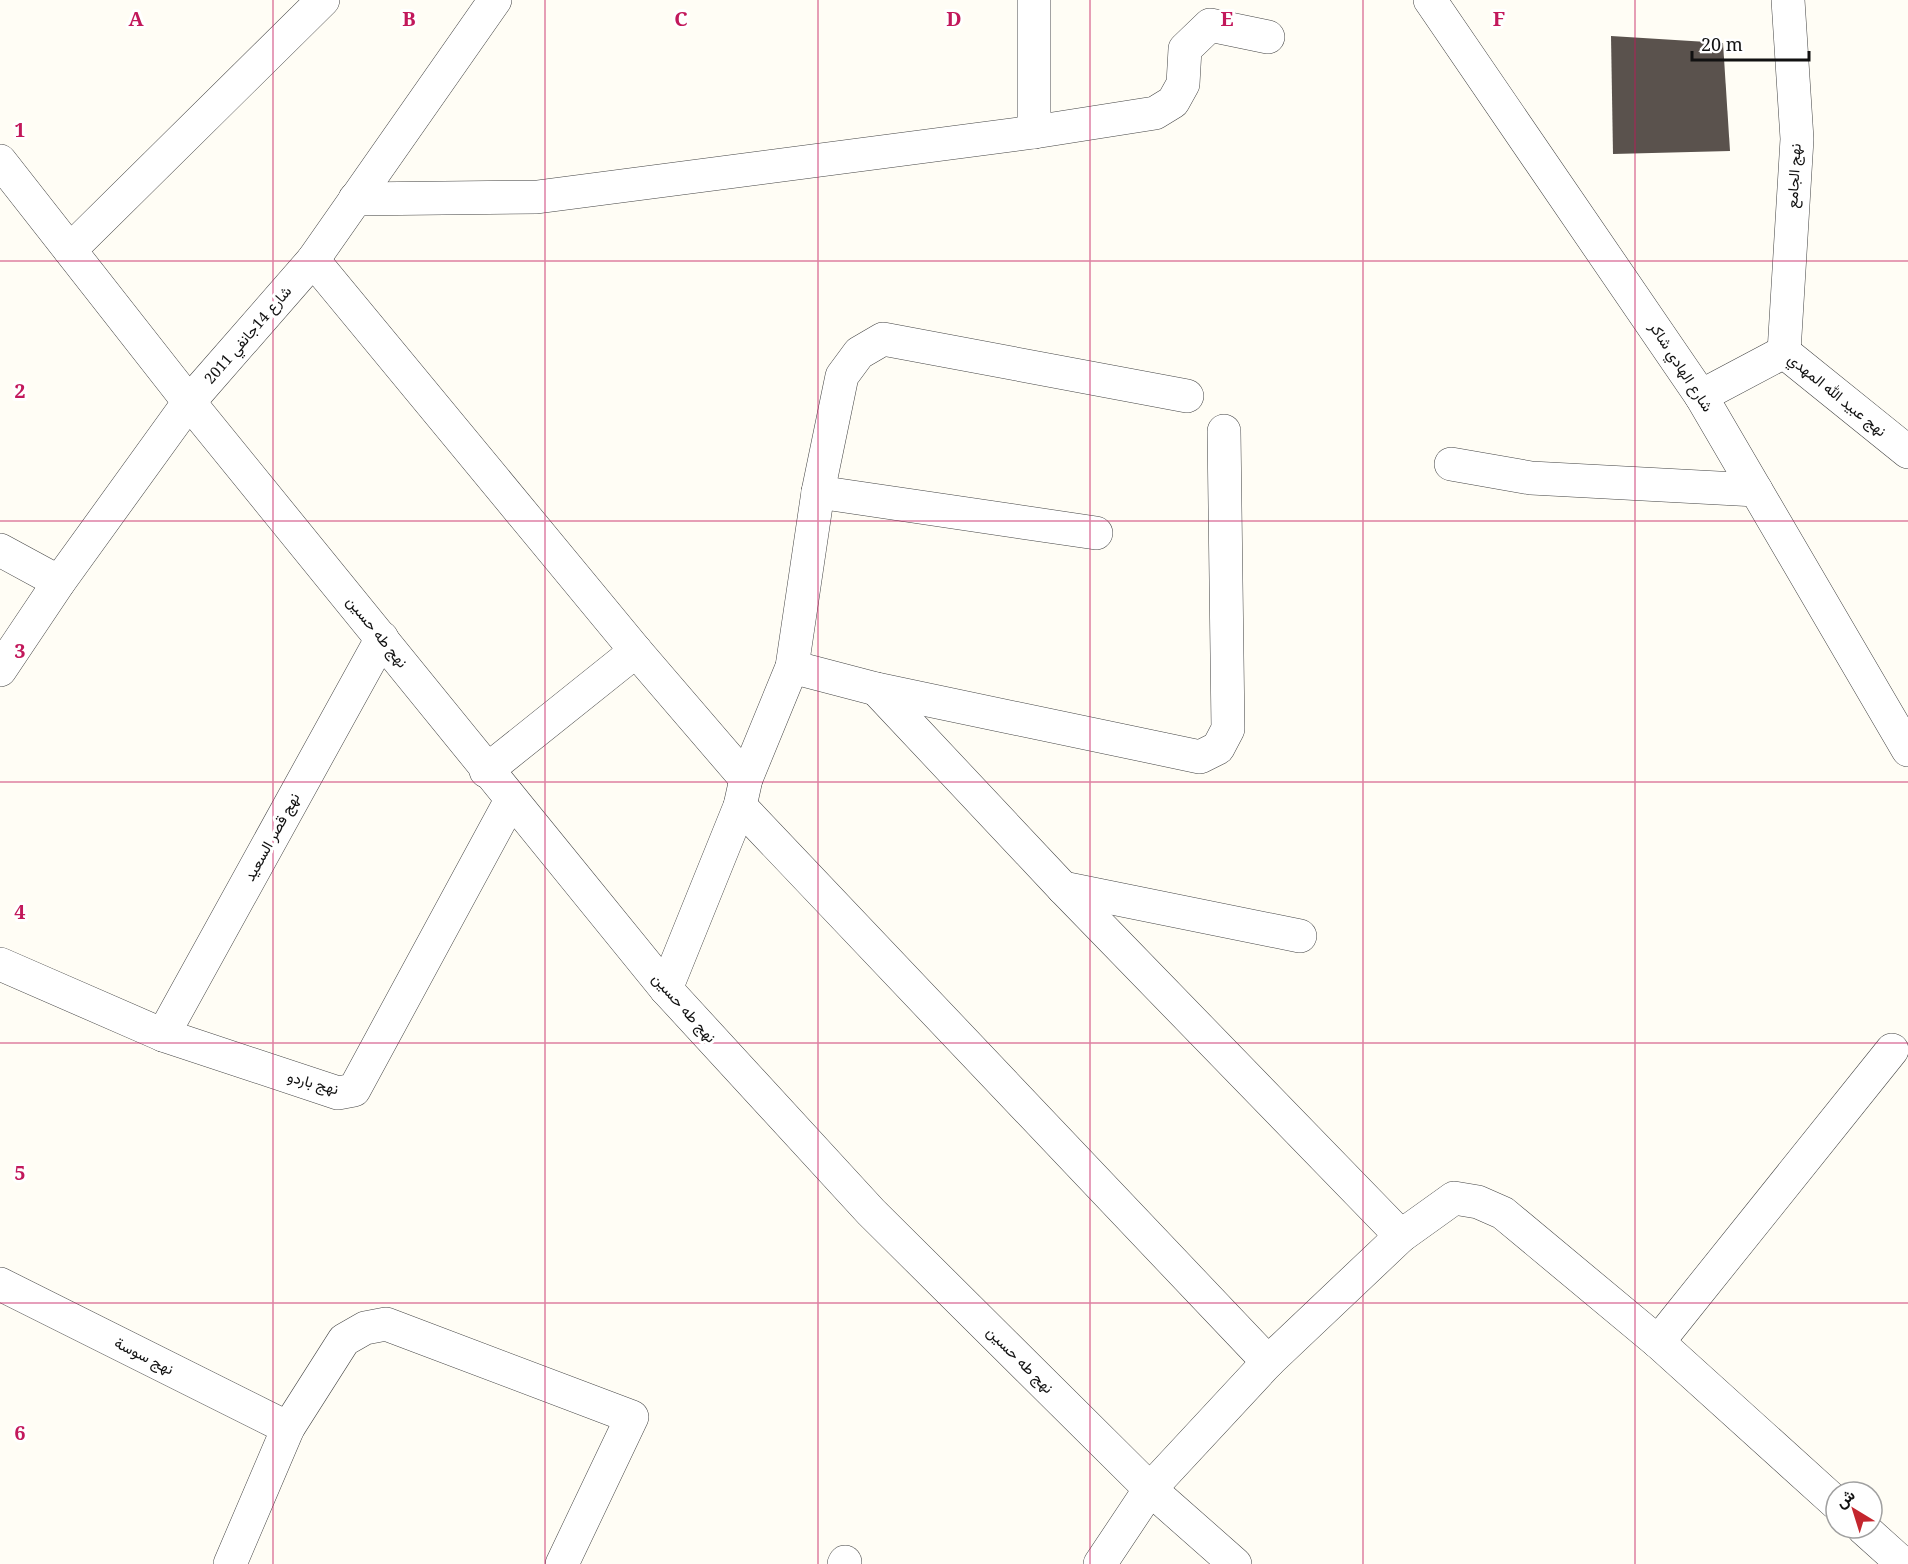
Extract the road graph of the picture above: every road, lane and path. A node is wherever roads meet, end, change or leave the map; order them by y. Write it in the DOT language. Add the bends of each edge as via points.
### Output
graph roads {
  1 [pos="322,0"];
  2 [pos="495,0"];
  3 [pos="1034,0"];
  4 [pos="1430,0"];
  5 [pos="1788,0"];
  6 [pos="1268,37"];
  7 [pos="1034,132"];
  8 [pos="0,161"];
  9 [pos="356,199"];
  10 [pos="70,250"];
  11 [pos="313,260"];
  12 [pos="1784,352"];
  13 [pos="1187,396"];
  14 [pos="1701,396"];
  15 [pos="189,402"];
  16 [pos="1224,431"];
  17 [pos="1908,452"];
  18 [pos="1451,464"];
  19 [pos="1756,490"];
  20 [pos="818,492"];
  21 [pos="1096,533"];
  22 [pos="0,550"];
  23 [pos="59,582"];
  24 [pos="382,638"];
  25 [pos="636,651"];
  26 [pos="792,667"];
  27 [pos="0,670"];
  28 [pos="876,689"];
  29 [pos="1908,750"];
  30 [pos="486,771"];
  31 [pos="743,792"];
  32 [pos="511,800"];
  33 [pos="1064,888"];
  34 [pos="1300,936"];
  35 [pos="0,964"];
  36 [pos="666,989"];
  37 [pos="163,1035"];
  38 [pos="1892,1050"];
  39 [pos="1401,1236"];
  40 [pos="0,1284"];
  41 [pos="1658,1342"];
  42 [pos="1268,1362"];
  43 [pos="288,1428"];
  44 [pos="1150,1490"];
  45 [pos="1824,1492"];
  46 [pos="1876,1540"];
  47 [pos="230,1564"];
  48 [pos="562,1564"];
  49 [pos="1100,1564"];
  50 [pos="1235,1564"];
  51 [pos="1903,1564"];
  1 -- 10 [label="street"];
  2 -- 9 [label="street, شارع 14جانفي 2011"];
  3 -- 7 [label="street"];
  4 -- 14 [label="street, شارع الهادي شاكر"];
  5 -- 12 [label="street, نهج الجامع" via="1797,139"];
  6 -- 7 [label="street" via="1210,25 1185,49 1183,84 1173,102 1155,113"];
  7 -- 9 [label="street" via="537,196"];
  8 -- 10 [label="street, نهج طه حسين"];
  9 -- 11 [label="street, شارع 14جانفي 2011"];
  10 -- 15 [label="street, نهج طه حسين"];
  11 -- 15 [label="street, شارع 14جانفي 2011"];
  11 -- 25 [label="street"];
  12 -- 14 [label="street, نهج عبيد الله المهدي"];
  12 -- 17 [label="street, نهج عبيد الله المهدي"];
  13 -- 20 [label="street" via="883,339 859,353 842,376"];
  14 -- 19 [label="street, شارع الهادي شاكر"];
  15 -- 23 [label="street, شارع 14جانفي 2011"];
  15 -- 24 [label="street, نهج طه حسين"];
  16 -- 28 [label="street" via="1228,729 1218,748 1200,757"];
  18 -- 19 [label="street" via="1531,478"];
  19 -- 29 [label="street, شارع الهادي شاكر"];
  20 -- 21 [label="street"];
  20 -- 26 [label="street"];
  22 -- 23 [label="street"];
  23 -- 27 [label="street, شارع 14جانفي 2011"];
  24 -- 30 [label="street, نهج طه حسين"];
  24 -- 37 [label="street, نهج قصر السعيد"];
  25 -- 30 [label="street"];
  25 -- 31 [label="street"];
  26 -- 28 [label="street"];
  26 -- 31 [label="street"];
  28 -- 33 [label="street"];
  30 -- 32 [label="street, نهج طه حسين"];
  31 -- 36 [label="street"];
  31 -- 42 [label="street"];
  32 -- 36 [label="street, نهج طه حسين"];
  32 -- 37 [label="street, نهج باردو" via="354,1090 338,1093"];
  33 -- 34 [label="street"];
  33 -- 39 [label="street"];
  35 -- 37 [label="street, نهج باردو"];
  36 -- 44 [label="street, نهج طه حسين" via="871,1212"];
  38 -- 41 [label="street"];
  39 -- 41 [label="street" via="1454,1198 1478,1202 1503,1213"];
  39 -- 42 [label="street"];
  40 -- 43 [label="street, نهج سوسة"];
  41 -- 45 [label="street"];
  42 -- 44 [label="street"];
  43 -- 47 [label="street"];
  43 -- 48 [label="street" via="344,1340 365,1328 386,1324 632,1417"];
  44 -- 49 [label="street"];
  44 -- 50 [label="street, نهج طه حسين"];
  46 -- 51 [label="street"];
}
